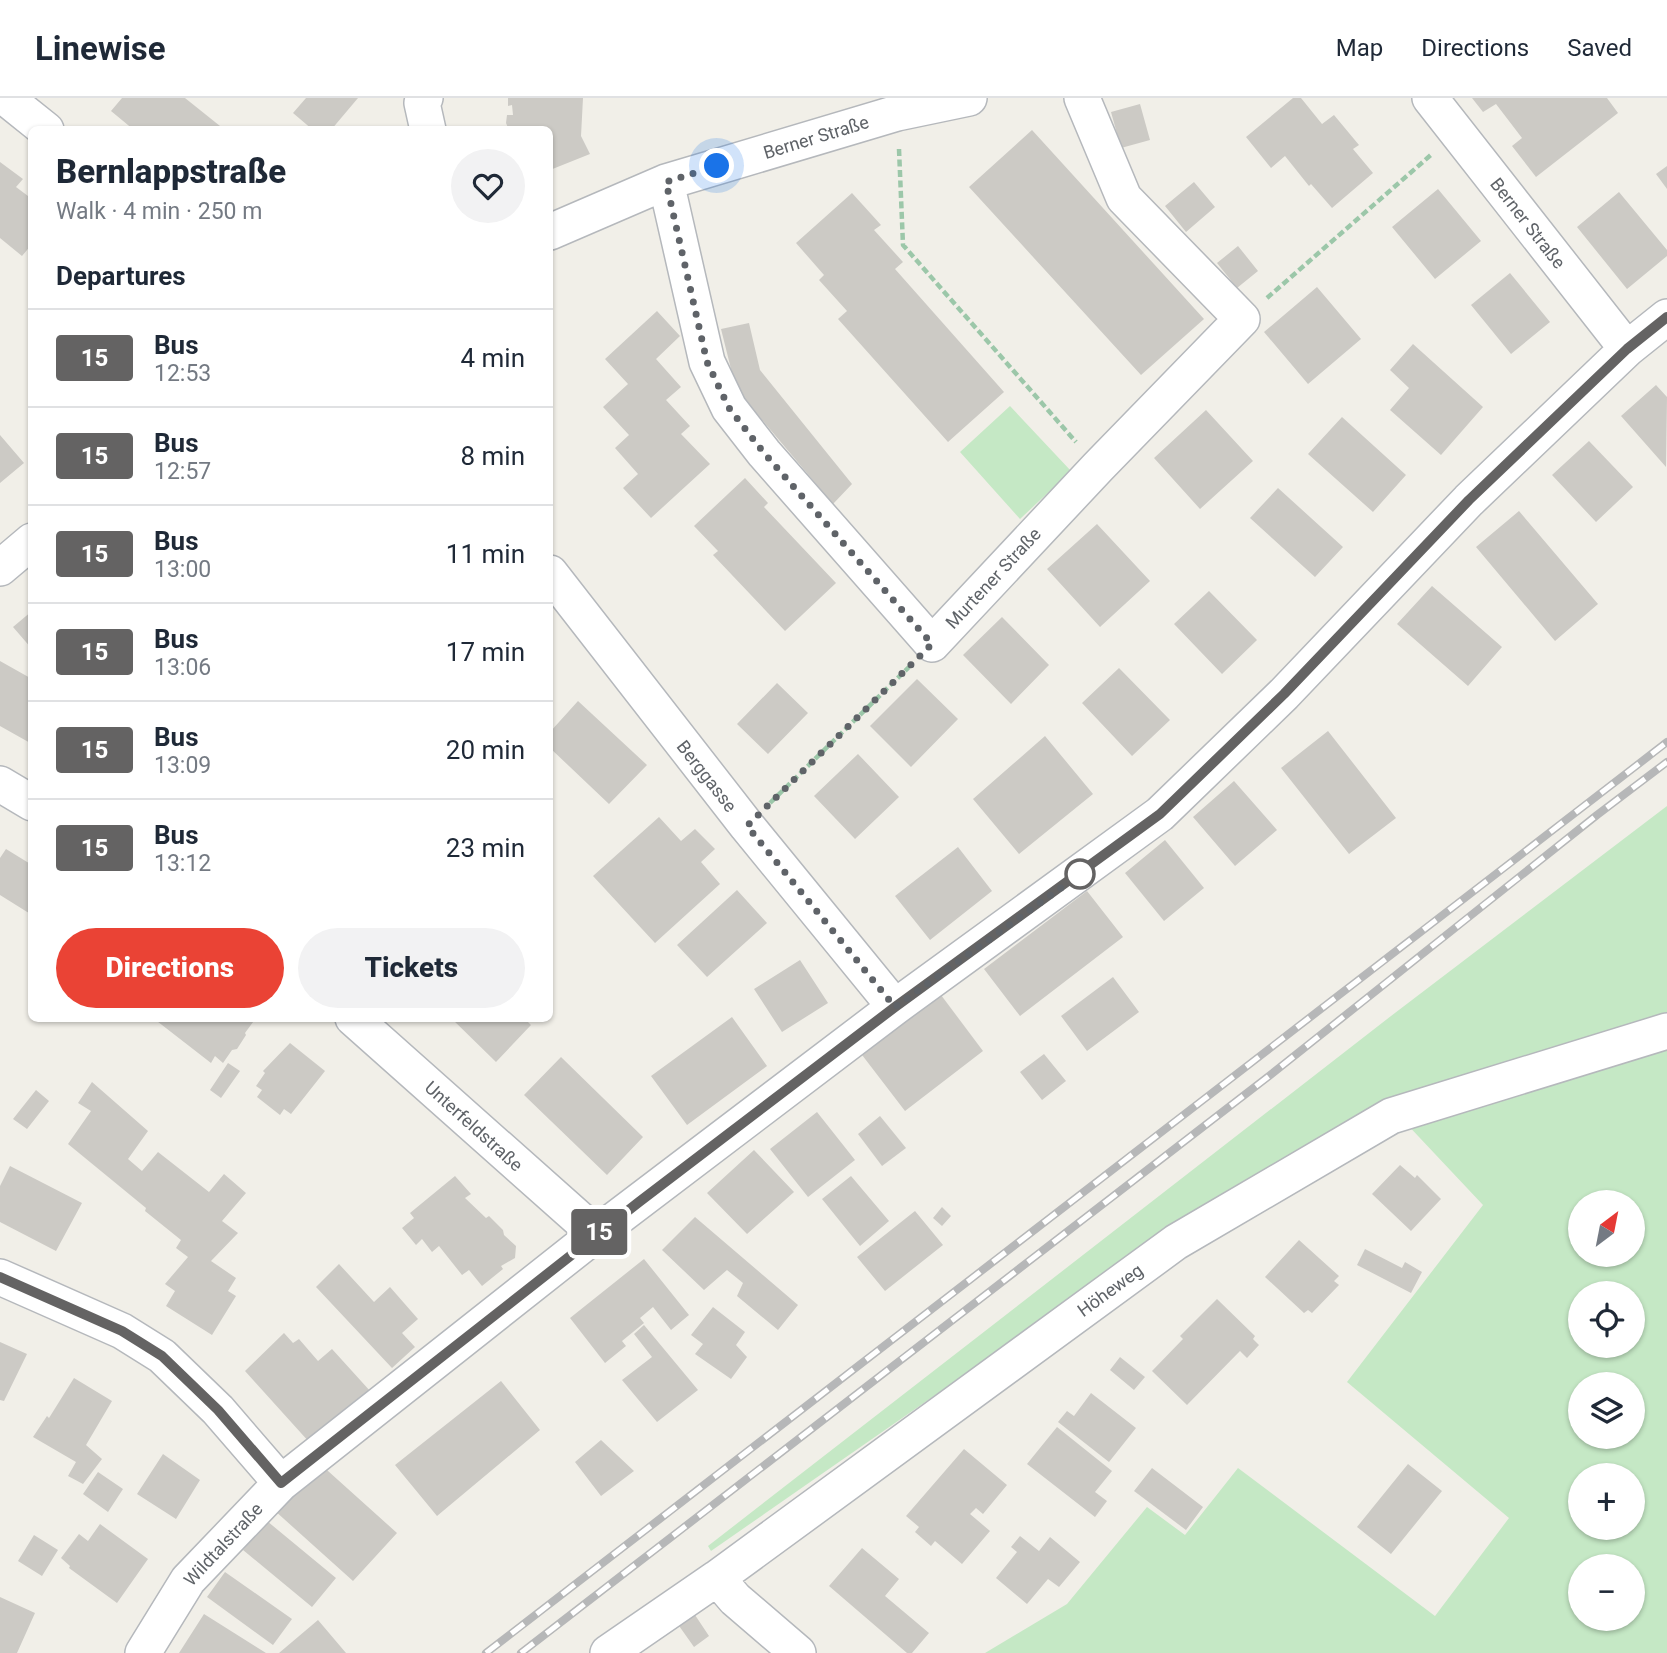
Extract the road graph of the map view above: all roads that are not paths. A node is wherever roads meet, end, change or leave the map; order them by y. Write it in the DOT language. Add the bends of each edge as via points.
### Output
graph roads {
  1 [pos="6,98"];
  2 [pos="425,98"];
  3 [pos="969,98"];
  4 [pos="1082,98"];
  5 [pos="1430,98"];
  6 [pos="41,126"];
  7 [pos="427,126"];
  8 [pos="666,182"];
  9 [pos="553,231"];
  10 [pos="1667,317"];
  11 [pos="1627,349"];
  12 [pos="28,544"];
  13 [pos="0,568"];
  14 [pos="553,577"];
  15 [pos="0,784"];
  16 [pos="28,801"];
  17 [pos="895,1007"];
  18 [pos="357,1022"];
  19 [pos="1667,1031"];
  20 [pos="596,1234"];
  21 [pos="0,1277"];
  22 [pos="281,1483"];
  23 [pos="717,1578"];
  24 [pos="143,1653"];
  25 [pos="608,1653"];
  26 [pos="798,1653"];
  1 -- 6 [label="street"];
  2 -- 7 [label="street"];
  3 -- 8 [label="street, Berner Straße" via="897,113"];
  4 -- 8 [label="street, Murtener Straße" via="1124,198 1242,319 932,644 729,408 707,362"];
  5 -- 11 [label="street, Berner Straße"];
  8 -- 9 [label="street, Berner Straße"];
  10 -- 11 [label="street, Wildtalstraße"];
  11 -- 17 [label="street, Wildtalstraße" via="1469,500 1284,694 1160,814"];
  12 -- 13 [label="street"];
  14 -- 17 [label="street, Berggasse"];
  15 -- 16 [label="street"];
  17 -- 20 [label="street, Wildtalstraße"];
  18 -- 20 [label="street, Unterfeldstraße"];
  19 -- 23 [label="street, Höheweg" via="1391,1116 1176,1242"];
  20 -- 22 [label="street, Wildtalstraße"];
  21 -- 22 [label="street" via="122,1331 162,1356 218,1410"];
  22 -- 24 [label="street, Wildtalstraße" via="188,1580"];
  23 -- 25 [label="street, Höheweg"];
  23 -- 26 [label="street"];
}
